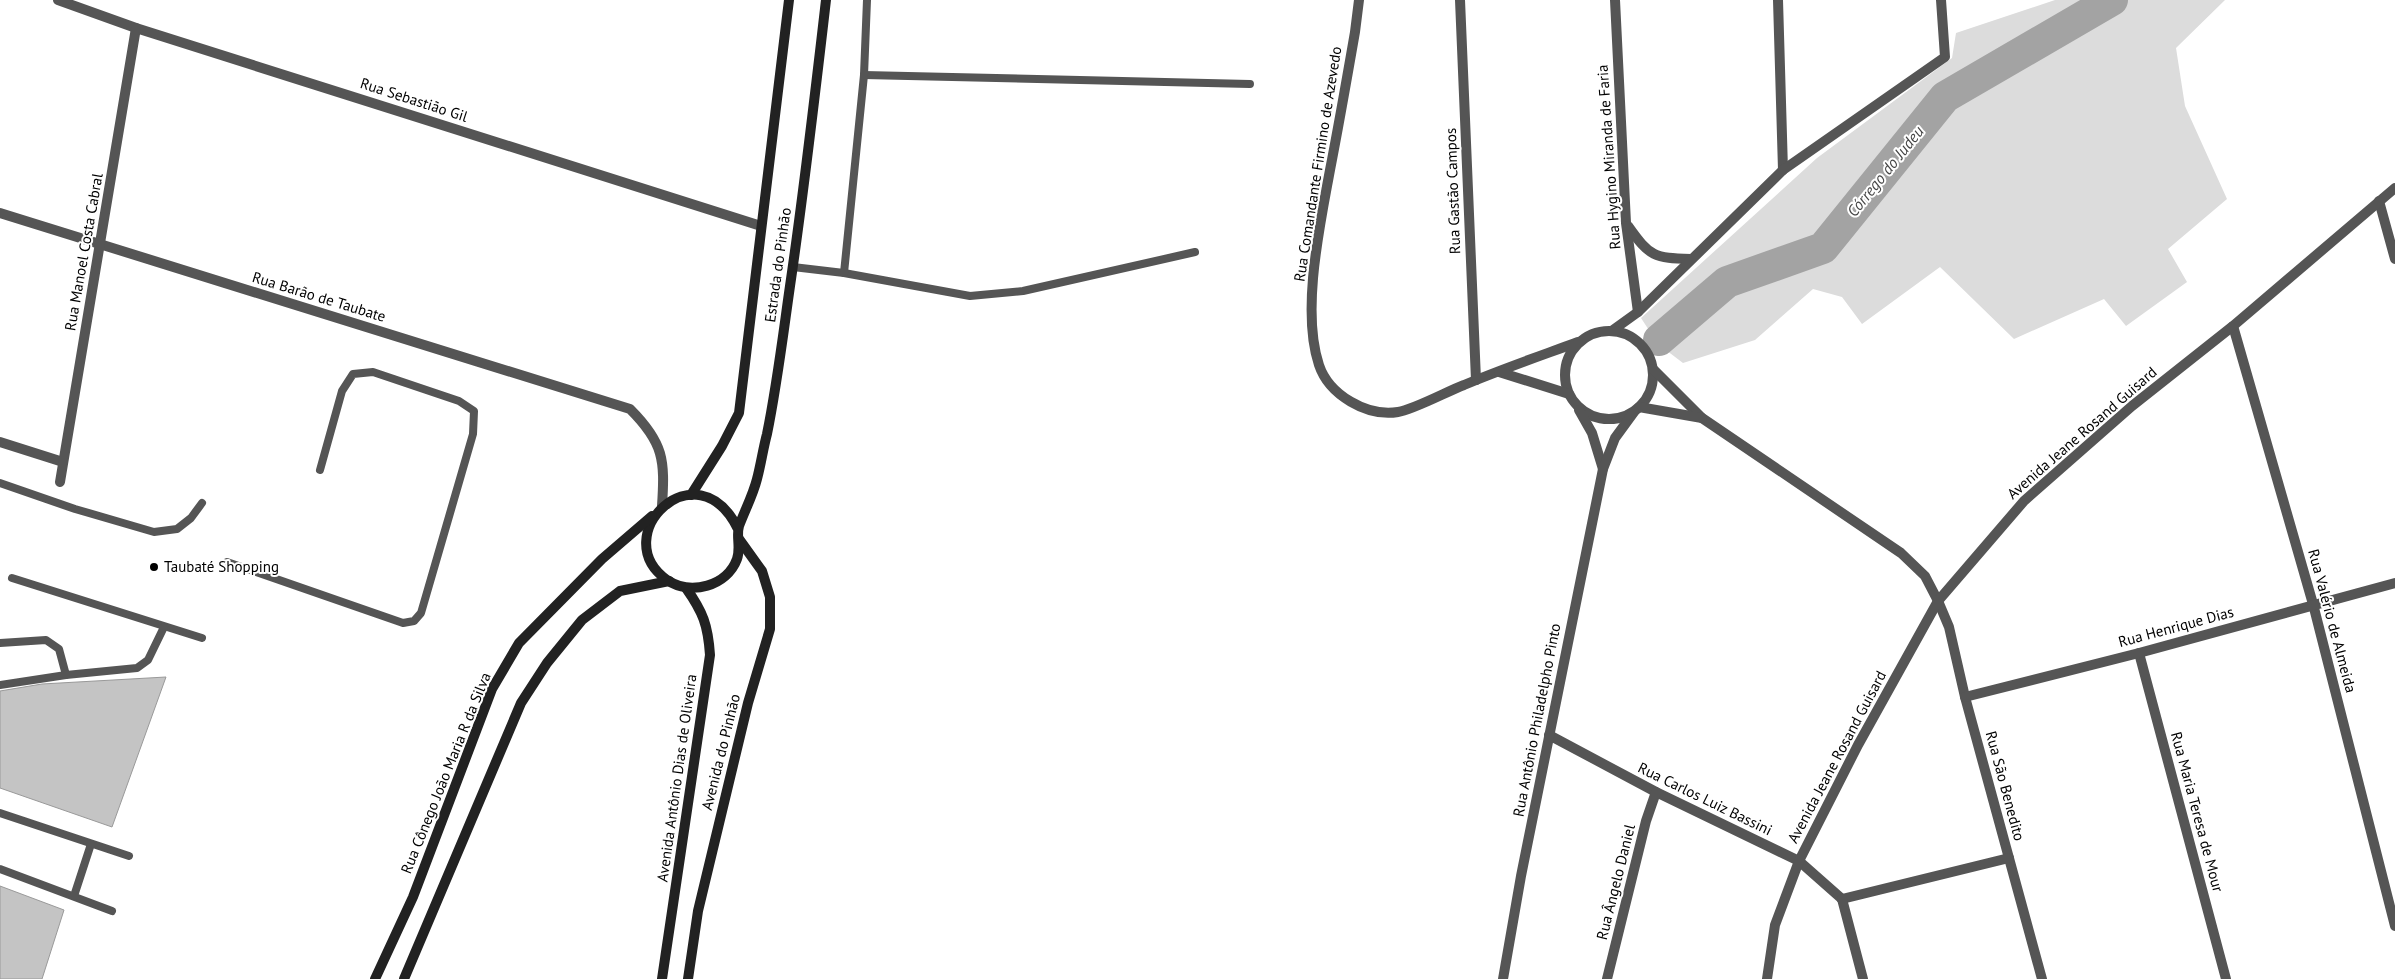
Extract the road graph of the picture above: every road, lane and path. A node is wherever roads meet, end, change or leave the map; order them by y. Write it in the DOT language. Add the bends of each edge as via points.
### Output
graph roads {
  1 [pos="58,0"];
  2 [pos="789,0"];
  3 [pos="826,0"];
  4 [pos="867,0"];
  5 [pos="1359,0"];
  6 [pos="1460,0"];
  7 [pos="1615,0"];
  8 [pos="1778,0"];
  9 [pos="1941,0"];
  10 [pos="136,28"];
  11 [pos="864,75"];
  12 [pos="1250,84"];
  13 [pos="1783,170"];
  14 [pos="2395,188"];
  15 [pos="2379,201"];
  16 [pos="0,213"];
  17 [pos="1626,223"];
  18 [pos="761,226"];
  19 [pos="101,245"];
  20 [pos="1195,252"];
  21 [pos="1691,259"];
  22 [pos="2395,259"];
  23 [pos="793,268"];
  24 [pos="844,273"];
  25 [pos="1638,312"];
  26 [pos="2233,326"];
  27 [pos="1613,330"];
  28 [pos="1578,342"];
  29 [pos="1653,369"];
  30 [pos="1499,372"];
  31 [pos="1476,380"];
  32 [pos="1569,394"];
  33 [pos="1577,405"];
  34 [pos="1637,410"];
  35 [pos="1702,418"];
  36 [pos="0,442"];
  37 [pos="63,462"];
  38 [pos="1603,468"];
  39 [pos="320,470"];
  40 [pos="60,482"];
  41 [pos="0,483"];
  42 [pos="691,495"];
  43 [pos="202,503"];
  44 [pos="659,509"];
  45 [pos="739,534"];
  46 [pos="227,562"];
  47 [pos="12,578"];
  48 [pos="669,581"];
  49 [pos="2395,583"];
  50 [pos="686,588"];
  51 [pos="1938,601"];
  52 [pos="2313,604"];
  53 [pos="164,627"];
  54 [pos="202,638"];
  55 [pos="0,643"];
  56 [pos="2139,653"];
  57 [pos="66,675"];
  58 [pos="0,685"];
  59 [pos="1965,697"];
  60 [pos="1549,735"];
  61 [pos="1656,792"];
  62 [pos="0,813"];
  63 [pos="91,844"];
  64 [pos="129,856"];
  65 [pos="2009,858"];
  66 [pos="1799,861"];
  67 [pos="0,869"];
  68 [pos="74,896"];
  69 [pos="1842,899"];
  70 [pos="112,911"];
  71 [pos="2395,926"];
  72 [pos="375,979"];
  73 [pos="404,979"];
  74 [pos="662,979"];
  75 [pos="688,979"];
  76 [pos="1503,979"];
  77 [pos="1607,979"];
  78 [pos="1766,979"];
  79 [pos="1863,979"];
  80 [pos="2042,979"];
  81 [pos="2226,979"];
  1 -- 10 [label="street, Rua Sebastião Gil"];
  2 -- 18 [label="street, Estrada do Pinhão"];
  3 -- 23 [label="street, Estrada do Pinhão"];
  4 -- 11 [label="lane"];
  5 -- 31 [label="street, Rua Comandante Firmino de Azevedo" via="1320,226 1312,303 1314,345 1319,366 1331,385 1354,405 1377,412 1399,412"];
  6 -- 31 [label="street, Rua Gastão Campos"];
  7 -- 17 [label="street, Rua Hygino Miranda de Faria"];
  8 -- 13 [label="street"];
  9 -- 13 [label="street" via="1945,57"];
  10 -- 18 [label="street, Rua Sebastião Gil"];
  10 -- 19 [label="street, Rua Manoel Costa Cabral"];
  11 -- 12 [label="lane"];
  11 -- 24 [label="lane"];
  13 -- 21 [label="street"];
  14 -- 15 [label="street, Avenida Jeane Rosand Guisard"];
  15 -- 22 [label="street"];
  15 -- 26 [label="street, Avenida Jeane Rosand Guisard"];
  16 -- 19 [label="street, Rua Barão de Taubate"];
  17 -- 21 [label="street" via="1644,249 1664,258"];
  17 -- 25 [label="street, Rua Hygino Miranda de Faria"];
  18 -- 42 [label="street, Estrada do Pinhão" via="739,413"];
  19 -- 37 [label="street, Rua Manoel Costa Cabral"];
  19 -- 44 [label="street, Rua Barão de Taubate" via="630,409 648,428 658,445 664,472"];
  20 -- 24 [label="lane" via="1023,290 970,296"];
  21 -- 25 [label="street"];
  23 -- 24 [label="lane"];
  23 -- 45 [label="street, Estrada do Pinhão" via="774,399 757,480"];
  25 -- 27 [label="street"];
  26 -- 51 [label="street, Avenida Jeane Rosand Guisard" via="2132,406 2024,501"];
  26 -- 52 [label="street, Rua Valério de Almeida"];
  27 -- 28 [label="street" via="1600,330"];
  27 -- 29 [label="street" via="1628,334 1640,343 1649,355"];
  28 -- 30 [label="street, Rua Comandante Firmino de Azevedo"];
  28 -- 32 [label="street" via="1565,366"];
  29 -- 34 [label="street" via="1650,393"];
  29 -- 35 [label="street"];
  30 -- 31 [label="street, Rua Comandante Firmino de Azevedo"];
  30 -- 32 [label="street"];
  32 -- 33 [label="street"];
  33 -- 34 [label="street" via="1586,413 1604,418 1623,417"];
  33 -- 38 [label="street" via="1592,433"];
  34 -- 35 [label="street"];
  34 -- 38 [label="street, Rua Antônio Philadelpho Pinto" via="1615,438"];
  35 -- 51 [label="street, Rua São Benedito" via="1901,554 1925,576"];
  36 -- 37 [label="street"];
  37 -- 40 [label="street, Rua Manoel Costa Cabral"];
  38 -- 60 [label="street, Rua Antônio Philadelpho Pinto"];
  39 -- 46 [label="lane" via="342,391 353,374 373,372 459,401 474,411 473,434 452,512 421,613 414,621 404,623"];
  41 -- 43 [label="lane" via="57,504 154,532 177,529"];
  42 -- 44 [label="street" via="676,498"];
  42 -- 45 [label="street" via="707,497 721,504 731,515"];
  44 -- 48 [label="street" via="649,526 646,542 658,572"];
  44 -- 72 [label="street, Rua Cônego João Maria R da Silva" via="602,559 519,643 492,689 413,897"];
  45 -- 50 [label="street" via="736,560 728,573 716,583"];
  45 -- 75 [label="street, Avenida do Pinhão" via="762,571 770,597 770,628 748,703 698,911"];
  47 -- 53 [label="lane"];
  48 -- 50 [label="street"];
  48 -- 73 [label="street" via="620,591 582,620 547,663 521,703"];
  49 -- 52 [label="street, Rua Henrique Dias"];
  50 -- 74 [label="street, Avenida Antônio Dias de Oliveira" via="709,629 710,655"];
  51 -- 59 [label="street, Rua São Benedito"];
  51 -- 66 [label="street, Avenida Jeane Rosand Guisard" via="1858,745"];
  52 -- 56 [label="street, Rua Henrique Dias"];
  52 -- 71 [label="street, Rua Valério de Almeida"];
  53 -- 54 [label="lane"];
  53 -- 57 [label="lane" via="148,660 137,668"];
  55 -- 57 [label="lane" via="46,640 59,649"];
  56 -- 59 [label="street, Rua Henrique Dias"];
  56 -- 81 [label="street, Rua Maria Teresa de Mour"];
  57 -- 58 [label="lane"];
  59 -- 65 [label="street, Rua São Benedito"];
  60 -- 61 [label="street, Rua Carlos Luiz Bassini"];
  60 -- 76 [label="street, Rua Antônio Philadelpho Pinto"];
  61 -- 66 [label="street, Rua Carlos Luiz Bassini"];
  61 -- 77 [label="street, Rua Ângelo Daniel"];
  62 -- 63 [label="lane"];
  63 -- 64 [label="lane"];
  63 -- 68 [label="lane"];
  65 -- 69 [label="street"];
  65 -- 80 [label="street, Rua São Benedito"];
  66 -- 69 [label="street, Rua Carlos Luiz Bassini"];
  66 -- 78 [label="street, Avenida Jeane Rosand Guisard" via="1775,925"];
  67 -- 68 [label="lane"];
  68 -- 70 [label="lane"];
  69 -- 79 [label="street"];
}
